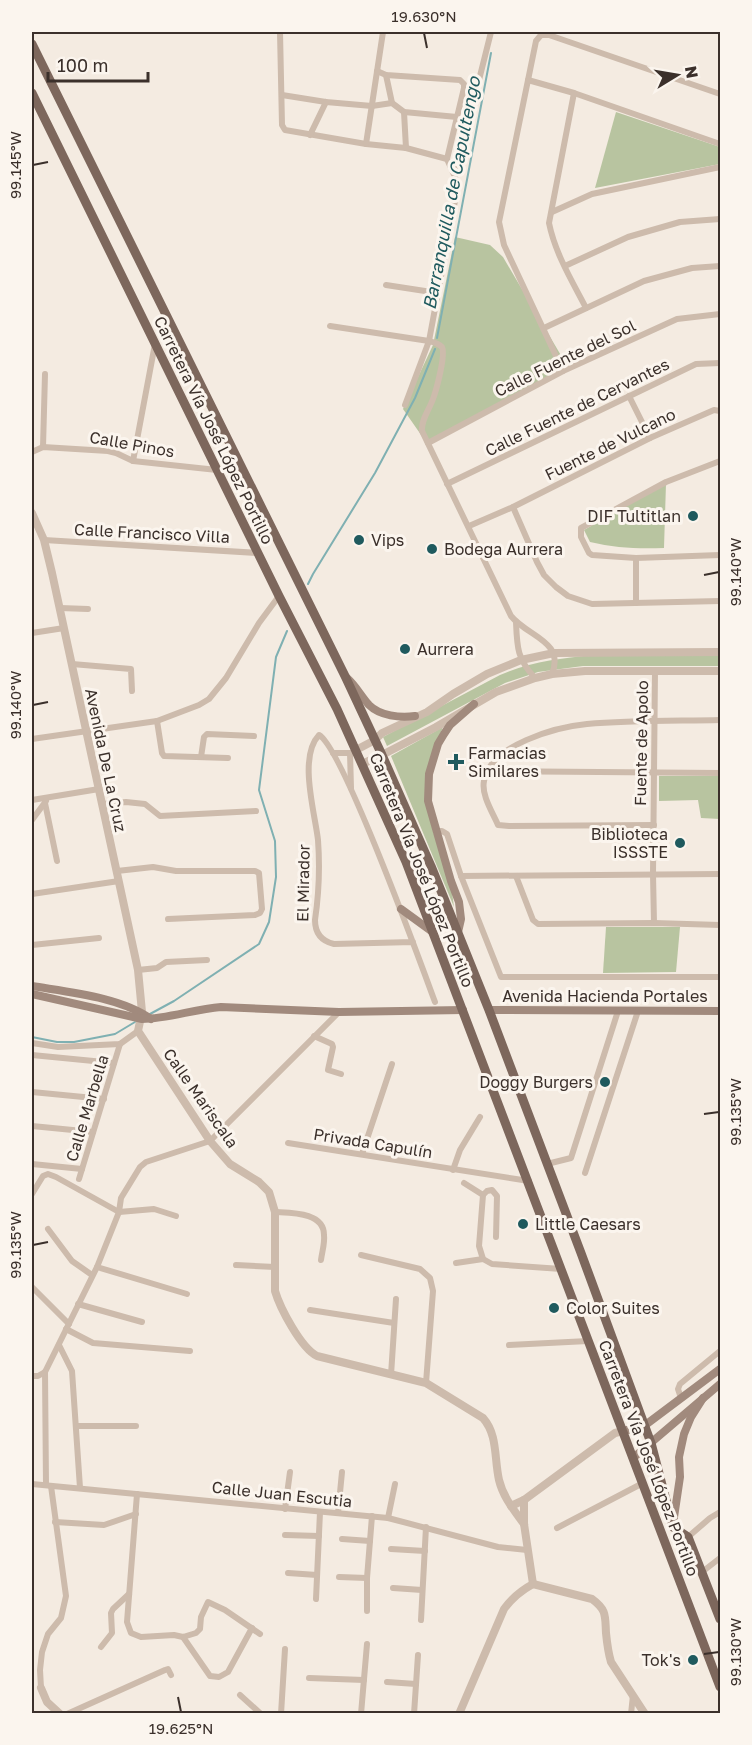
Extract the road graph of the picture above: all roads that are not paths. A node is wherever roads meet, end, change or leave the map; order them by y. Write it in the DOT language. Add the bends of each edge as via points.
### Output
graph roads {
  1 [pos="280,32"];
  2 [pos="383,32"];
  3 [pos="491,32"];
  4 [pos="32,44"];
  5 [pos="377,71"];
  6 [pos="386,75"];
  7 [pos="528,80"];
  8 [pos="32,93"];
  9 [pos="574,93"];
  10 [pos="720,94"];
  11 [pos="282,95"];
  12 [pos="326,102"];
  13 [pos="392,103"];
  14 [pos="372,106"];
  15 [pos="404,112"];
  16 [pos="457,117"];
  17 [pos="310,135"];
  18 [pos="366,144"];
  19 [pos="720,144"];
  20 [pos="406,148"];
  21 [pos="447,159"];
  22 [pos="720,167"];
  23 [pos="455,177"];
  24 [pos="552,212"];
  25 [pos="720,219"];
  26 [pos="565,266"];
  27 [pos="720,266"];
  28 [pos="386,285"];
  29 [pos="438,293"];
  30 [pos="586,308"];
  31 [pos="720,314"];
  32 [pos="330,326"];
  33 [pos="543,328"];
  34 [pos="429,341"];
  35 [pos="155,344"];
  36 [pos="720,363"];
  37 [pos="563,371"];
  38 [pos="45,374"];
  39 [pos="629,396"];
  40 [pos="405,405"];
  41 [pos="720,411"];
  42 [pos="650,438"];
  43 [pos="428,443"];
  44 [pos="43,447"];
  45 [pos="32,452"];
  46 [pos="133,461"];
  47 [pos="720,461"];
  48 [pos="217,470"];
  49 [pos="447,484"];
  50 [pos="513,507"];
  51 [pos="32,513"];
  52 [pos="469,526"];
  53 [pos="44,540"];
  54 [pos="258,553"];
  55 [pos="720,555"];
  56 [pos="636,558"];
  57 [pos="279,596"];
  58 [pos="720,601"];
  59 [pos="636,603"];
  60 [pos="60,608"];
  61 [pos="88,609"];
  62 [pos="516,622"];
  63 [pos="64,628"];
  64 [pos="32,633"];
  65 [pos="720,652"];
  66 [pos="554,653"];
  67 [pos="521,660"];
  68 [pos="72,664"];
  69 [pos="656,671"];
  70 [pos="720,671"];
  71 [pos="552,674"];
  72 [pos="345,676"];
  73 [pos="535,678"];
  74 [pos="132,691"];
  75 [pos="474,704"];
  76 [pos="415,716"];
  77 [pos="720,720"];
  78 [pos="157,721"];
  79 [pos="656,722"];
  80 [pos="87,732"];
  81 [pos="254,736"];
  82 [pos="32,739"];
  83 [pos="375,740"];
  84 [pos="353,751"];
  85 [pos="333,753"];
  86 [pos="382,755"];
  87 [pos="201,757"];
  88 [pos="228,758"];
  89 [pos="362,764"];
  90 [pos="488,771"];
  91 [pos="653,773"];
  92 [pos="720,773"];
  93 [pos="99,789"];
  94 [pos="351,791"];
  95 [pos="32,800"];
  96 [pos="46,800"];
  97 [pos="102,804"];
  98 [pos="256,811"];
  99 [pos="32,820"];
  100 [pos="654,825"];
  101 [pos="437,831"];
  102 [pos="57,861"];
  103 [pos="117,871"];
  104 [pos="652,874"];
  105 [pos="720,874"];
  106 [pos="461,876"];
  107 [pos="516,876"];
  108 [pos="119,881"];
  109 [pos="32,894"];
  110 [pos="401,909"];
  111 [pos="168,919"];
  112 [pos="654,923"];
  113 [pos="720,925"];
  114 [pos="458,932"];
  115 [pos="434,933"];
  116 [pos="99,938"];
  117 [pos="413,942"];
  118 [pos="32,945"];
  119 [pos="207,960"];
  120 [pos="138,970"];
  121 [pos="720,977"];
  122 [pos="32,986"];
  123 [pos="32,994"];
  124 [pos="435,1002"];
  125 [pos="463,1010"];
  126 [pos="339,1011"];
  127 [pos="489,1011"];
  128 [pos="618,1011"];
  129 [pos="638,1011"];
  130 [pos="720,1011"];
  131 [pos="142,1016"];
  132 [pos="138,1031"];
  133 [pos="314,1036"];
  134 [pos="32,1043"];
  135 [pos="120,1044"];
  136 [pos="32,1055"];
  137 [pos="114,1063"];
  138 [pos="392,1064"];
  139 [pos="341,1074"];
  140 [pos="32,1092"];
  141 [pos="104,1099"];
  142 [pos="480,1117"];
  143 [pos="32,1126"];
  144 [pos="93,1132"];
  145 [pos="210,1141"];
  146 [pos="288,1143"];
  147 [pos="362,1154"];
  148 [pos="32,1164"];
  149 [pos="547,1164"];
  150 [pos="82,1169"];
  151 [pos="453,1170"];
  152 [pos="585,1173"];
  153 [pos="79,1179"];
  154 [pos="528,1181"];
  155 [pos="464,1183"];
  156 [pos="32,1194"];
  157 [pos="483,1195"];
  158 [pos="119,1212"];
  159 [pos="275,1212"];
  160 [pos="176,1216"];
  161 [pos="48,1229"];
  162 [pos="496,1237"];
  163 [pos="361,1255"];
  164 [pos="483,1259"];
  165 [pos="321,1260"];
  166 [pos="456,1263"];
  167 [pos="236,1265"];
  168 [pos="97,1266"];
  169 [pos="274,1267"];
  170 [pos="561,1269"];
  171 [pos="92,1275"];
  172 [pos="32,1291"];
  173 [pos="187,1294"];
  174 [pos="396,1299"];
  175 [pos="78,1304"];
  176 [pos="310,1310"];
  177 [pos="142,1322"];
  178 [pos="394,1323"];
  179 [pos="67,1327"];
  180 [pos="588,1341"];
  181 [pos="58,1345"];
  182 [pos="509,1345"];
  183 [pos="190,1351"];
  184 [pos="720,1351"];
  185 [pos="720,1369"];
  186 [pos="45,1372"];
  187 [pos="391,1375"];
  188 [pos="35,1376"];
  189 [pos="426,1383"];
  190 [pos="720,1384"];
  191 [pos="681,1398"];
  192 [pos="703,1398"];
  193 [pos="76,1426"];
  194 [pos="136,1426"];
  195 [pos="644,1426"];
  196 [pos="623,1431"];
  197 [pos="651,1443"];
  198 [pos="633,1458"];
  199 [pos="290,1472"];
  200 [pos="342,1472"];
  201 [pos="643,1483"];
  202 [pos="32,1484"];
  203 [pos="395,1484"];
  204 [pos="48,1485"];
  205 [pos="80,1488"];
  206 [pos="137,1494"];
  207 [pos="524,1500"];
  208 [pos="511,1506"];
  209 [pos="285,1509"];
  210 [pos="320,1512"];
  211 [pos="720,1512"];
  212 [pos="136,1514"];
  213 [pos="338,1514"];
  214 [pos="372,1516"];
  215 [pos="388,1518"];
  216 [pos="55,1522"];
  217 [pos="524,1524"];
  218 [pos="426,1527"];
  219 [pos="672,1527"];
  220 [pos="557,1528"];
  221 [pos="285,1535"];
  222 [pos="319,1536"];
  223 [pos="688,1537"];
  224 [pos="342,1539"];
  225 [pos="370,1541"];
  226 [pos="391,1549"];
  227 [pos="527,1550"];
  228 [pos="424,1551"];
  229 [pos="720,1558"];
  230 [pos="702,1572"];
  231 [pos="288,1574"];
  232 [pos="317,1575"];
  233 [pos="339,1577"];
  234 [pos="367,1578"];
  235 [pos="533,1584"];
  236 [pos="393,1588"];
  237 [pos="422,1590"];
  238 [pos="129,1594"];
  239 [pos="316,1599"];
  240 [pos="367,1611"];
  241 [pos="720,1613"];
  242 [pos="421,1620"];
  243 [pos="252,1628"];
  244 [pos="260,1634"];
  245 [pos="183,1637"];
  246 [pos="367,1644"];
  247 [pos="101,1647"];
  248 [pos="285,1649"];
  249 [pos="417,1655"];
  250 [pos="171,1674"];
  251 [pos="309,1678"];
  252 [pos="364,1680"];
  253 [pos="387,1682"];
  254 [pos="416,1684"];
  255 [pos="720,1687"];
  256 [pos="41,1688"];
  257 [pos="633,1694"];
  258 [pos="240,1695"];
  259 [pos="60,1713"];
  260 [pos="67,1713"];
  261 [pos="261,1713"];
  262 [pos="281,1713"];
  263 [pos="361,1713"];
  264 [pos="414,1713"];
  265 [pos="459,1713"];
  266 [pos="631,1713"];
  267 [pos="645,1713"];
  1 -- 11 [label="street"];
  2 -- 5 [label="street"];
  3 -- 23 [label="street"];
  4 -- 72 [label="main road, Carretera Vía José López Portillo"];
  5 -- 6 [label="street"];
  5 -- 14 [label="street"];
  6 -- 13 [label="street"];
  6 -- 16 [label="street" via="460,80 465,88"];
  7 -- 9 [label="street"];
  7 -- 10 [label="street" via="536,41 541,35 549,35"];
  7 -- 33 [label="street" via="499,222 504,245"];
  8 -- 35 [label="main road, Carretera Vía José López Portillo"];
  9 -- 19 [label="street"];
  9 -- 24 [label="street"];
  11 -- 12 [label="street"];
  11 -- 17 [label="street" via="285,130"];
  12 -- 14 [label="street"];
  12 -- 17 [label="street"];
  13 -- 14 [label="street"];
  13 -- 15 [label="street"];
  14 -- 18 [label="street"];
  15 -- 16 [label="street"];
  15 -- 20 [label="street"];
  16 -- 21 [label="street"];
  17 -- 18 [label="street"];
  18 -- 20 [label="street"];
  20 -- 21 [label="street"];
  21 -- 23 [label="street"];
  22 -- 24 [label="street" via="592,195"];
  23 -- 29 [label="street" via="457,189"];
  24 -- 26 [label="street" via="552,236"];
  25 -- 26 [label="street" via="680,222 628,237"];
  26 -- 30 [label="street"];
  27 -- 30 [label="street" via="692,268 644,281"];
  28 -- 29 [label="street"];
  29 -- 34 [label="street"];
  30 -- 33 [label="street"];
  31 -- 37 [label="street, Calle Fuente del Sol" via="677,319"];
  32 -- 34 [label="street"];
  33 -- 37 [label="street"];
  34 -- 40 [label="street"];
  34 -- 43 [label="street" via="440,345 442,359 434,398 421,428"];
  35 -- 46 [label="street"];
  35 -- 48 [label="main road, Carretera Vía José López Portillo"];
  36 -- 39 [label="street, Calle Fuente de Cervantes" via="696,364"];
  37 -- 43 [label="street, Calle Fuente del Sol"];
  38 -- 44 [label="street"];
  39 -- 42 [label="street"];
  39 -- 49 [label="street, Calle Fuente de Cervantes"];
  41 -- 42 [label="street, Fuente de Vulcano"];
  42 -- 50 [label="street, Fuente de Vulcano"];
  43 -- 49 [label="street"];
  44 -- 45 [label="street"];
  44 -- 46 [label="street, Calle Pinos" via="108,451"];
  46 -- 48 [label="street, Calle Pinos"];
  47 -- 56 [label="street" via="666,482 581,528 580,537 592,555"];
  48 -- 54 [label="main road, Carretera Vía José López Portillo"];
  49 -- 52 [label="street"];
  50 -- 52 [label="street, Fuente de Vulcano"];
  50 -- 59 [label="street" via="544,575 556,587 568,596 592,604"];
  51 -- 53 [label="street, Avenida De La Cruz"];
  52 -- 62 [label="street"];
  53 -- 54 [label="street, Calle Francisco Villa"];
  53 -- 60 [label="street, Avenida De La Cruz"];
  54 -- 57 [label="main road, Carretera Vía José López Portillo"];
  55 -- 56 [label="street"];
  56 -- 59 [label="street"];
  57 -- 78 [label="street" via="208,699"];
  57 -- 84 [label="main road, Carretera Vía José López Portillo"];
  58 -- 59 [label="street"];
  60 -- 61 [label="street"];
  60 -- 63 [label="street, Avenida De La Cruz"];
  62 -- 66 [label="street" via="547,643"];
  62 -- 67 [label="street"];
  63 -- 64 [label="street"];
  63 -- 68 [label="street, Avenida De La Cruz"];
  65 -- 66 [label="street"];
  66 -- 67 [label="street"];
  66 -- 71 [label="street"];
  67 -- 73 [label="street"];
  67 -- 76 [label="street" via="487,674"];
  68 -- 74 [label="street" via="129,668"];
  68 -- 80 [label="street, Avenida De La Cruz"];
  69 -- 70 [label="street"];
  69 -- 71 [label="street"];
  69 -- 79 [label="street, Fuente de Apolo"];
  71 -- 73 [label="street"];
  72 -- 76 [label="main road" via="370,706 392,716"];
  72 -- 83 [label="main road, Carretera Vía José López Portillo"];
  73 -- 75 [label="street"];
  75 -- 86 [label="street"];
  75 -- 101 [label="main road" via="450,725 432,761 428,801"];
  76 -- 83 [label="street"];
  77 -- 79 [label="street"];
  78 -- 80 [label="street"];
  78 -- 87 [label="street" via="164,756"];
  79 -- 90 [label="street" via="586,724 545,733 500,756"];
  79 -- 91 [label="street, Fuente de Apolo"];
  80 -- 82 [label="street"];
  80 -- 93 [label="street, Avenida De La Cruz"];
  81 -- 87 [label="street" via="205,735"];
  83 -- 84 [label="street"];
  83 -- 86 [label="main road, Carretera Vía José López Portillo"];
  84 -- 85 [label="street"];
  84 -- 89 [label="main road, Carretera Vía José López Portillo"];
  84 -- 94 [label="street"];
  85 -- 94 [label="street, El Mirador"];
  85 -- 117 [label="street, El Mirador" via="319,735 310,751 309,784 318,838 315,926 319,936 334,944"];
  86 -- 89 [label="street"];
  86 -- 114 [label="main road, Carretera Vía José López Portillo"];
  87 -- 88 [label="street"];
  89 -- 115 [label="main road, Carretera Vía José López Portillo"];
  90 -- 91 [label="street"];
  90 -- 100 [label="street" via="485,795 498,825"];
  91 -- 92 [label="street"];
  91 -- 100 [label="street, Fuente de Apolo"];
  93 -- 96 [label="street"];
  93 -- 97 [label="street, Avenida De La Cruz"];
  94 -- 110 [label="street, El Mirador"];
  95 -- 96 [label="street"];
  96 -- 99 [label="street"];
  96 -- 102 [label="street"];
  97 -- 98 [label="street" via="145,804 160,816"];
  97 -- 103 [label="street, Avenida De La Cruz"];
  100 -- 104 [label="street, Fuente de Apolo"];
  101 -- 106 [label="street" via="447,834"];
  101 -- 114 [label="main road" via="459,902"];
  103 -- 108 [label="street, Avenida De La Cruz"];
  103 -- 111 [label="street" via="153,867 176,871 255,871 260,876 260,913"];
  104 -- 105 [label="street"];
  104 -- 107 [label="street"];
  104 -- 112 [label="street, Fuente de Apolo"];
  106 -- 107 [label="street"];
  106 -- 121 [label="street" via="501,977"];
  107 -- 112 [label="street" via="538,924"];
  108 -- 109 [label="street"];
  108 -- 120 [label="street, Avenida De La Cruz"];
  110 -- 115 [label="main road"];
  110 -- 117 [label="street, El Mirador"];
  112 -- 113 [label="street"];
  114 -- 127 [label="main road, Carretera Vía José López Portillo"];
  115 -- 125 [label="main road, Carretera Vía José López Portillo"];
  116 -- 118 [label="street"];
  117 -- 124 [label="street"];
  119 -- 120 [label="street" via="166,962 157,968"];
  120 -- 131 [label="street, Avenida De La Cruz"];
  122 -- 131 [label="main road" via="100,998"];
  123 -- 131 [label="main road"];
  125 -- 126 [label="main road"];
  125 -- 154 [label="main road, Carretera Vía José López Portillo"];
  126 -- 131 [label="main road" via="221,1007 152,1019"];
  126 -- 133 [label="street"];
  127 -- 128 [label="main road, Avenida Hacienda Portales"];
  127 -- 149 [label="main road, Carretera Vía José López Portillo"];
  128 -- 129 [label="main road, Avenida Hacienda Portales"];
  128 -- 149 [label="street" via="571,1158"];
  129 -- 130 [label="main road, Avenida Hacienda Portales"];
  129 -- 152 [label="street"];
  131 -- 132 [label="street"];
  132 -- 135 [label="street"];
  132 -- 145 [label="street, Calle Mariscala"];
  133 -- 139 [label="street" via="332,1044 328,1070"];
  133 -- 145 [label="street"];
  134 -- 135 [label="street" via="58,1047"];
  135 -- 137 [label="street, Calle Marbella"];
  136 -- 137 [label="street"];
  137 -- 141 [label="street, Calle Marbella"];
  138 -- 147 [label="street"];
  140 -- 141 [label="street"];
  141 -- 144 [label="street, Calle Marbella"];
  142 -- 151 [label="street"];
  143 -- 144 [label="street"];
  144 -- 150 [label="street, Calle Marbella"];
  145 -- 158 [label="street" via="143,1164 121,1198"];
  145 -- 159 [label="street, Calle Mariscala" via="231,1164 269,1192"];
  146 -- 147 [label="street, Privada Capulín"];
  147 -- 151 [label="street, Privada Capulín"];
  148 -- 150 [label="street"];
  149 -- 195 [label="main road, Carretera Vía José López Portillo"];
  150 -- 153 [label="street, Calle Marbella"];
  151 -- 154 [label="street, Privada Capulín"];
  154 -- 170 [label="main road, Carretera Vía José López Portillo"];
  155 -- 157 [label="street"];
  156 -- 158 [label="street" via="48,1174"];
  157 -- 162 [label="street" via="492,1190 497,1196"];
  157 -- 164 [label="street" via="479,1246"];
  158 -- 160 [label="street" via="154,1209"];
  158 -- 168 [label="street"];
  159 -- 165 [label="street" via="314,1218 324,1234"];
  159 -- 169 [label="street, Calle Mariscala"];
  161 -- 171 [label="street" via="72,1262"];
  163 -- 189 [label="street" via="420,1269 430,1278 433,1291"];
  164 -- 166 [label="street"];
  164 -- 170 [label="street" via="492,1264"];
  167 -- 169 [label="street"];
  168 -- 171 [label="street"];
  168 -- 173 [label="street"];
  169 -- 187 [label="street, Calle Mariscala" via="278,1302 310,1353"];
  170 -- 180 [label="main road, Carretera Vía José López Portillo"];
  171 -- 175 [label="street"];
  172 -- 179 [label="street"];
  174 -- 178 [label="street"];
  175 -- 177 [label="street"];
  175 -- 179 [label="street"];
  176 -- 178 [label="street"];
  178 -- 187 [label="street"];
  179 -- 181 [label="street"];
  179 -- 183 [label="street" via="93,1343"];
  180 -- 182 [label="street"];
  180 -- 196 [label="main road, Carretera Vía José López Portillo"];
  181 -- 186 [label="street"];
  181 -- 193 [label="street" via="72,1371"];
  184 -- 191 [label="street" via="680,1384"];
  185 -- 191 [label="main road"];
  186 -- 188 [label="street"];
  186 -- 204 [label="street"];
  187 -- 189 [label="street, Calle Mariscala"];
  189 -- 208 [label="street, Calle Mariscala" via="490,1425 499,1481"];
  190 -- 192 [label="main road"];
  191 -- 195 [label="main road"];
  192 -- 197 [label="main road"];
  192 -- 219 [label="main road" via="691,1417 679,1457"];
  193 -- 194 [label="street"];
  193 -- 205 [label="street"];
  195 -- 196 [label="main road"];
  195 -- 197 [label="main road, Carretera Vía José López Portillo"];
  196 -- 198 [label="main road, Carretera Vía José López Portillo"];
  196 -- 207 [label="street"];
  197 -- 198 [label="main road"];
  197 -- 219 [label="main road, Carretera Vía José López Portillo"];
  198 -- 201 [label="main road, Carretera Vía José López Portillo"];
  199 -- 209 [label="street"];
  200 -- 213 [label="street"];
  201 -- 220 [label="street"];
  201 -- 255 [label="main road, Carretera Vía José López Portillo"];
  202 -- 204 [label="street, Calle Juan Escutia"];
  203 -- 215 [label="street"];
  204 -- 205 [label="street, Calle Juan Escutia"];
  204 -- 216 [label="street"];
  205 -- 206 [label="street, Calle Juan Escutia"];
  206 -- 209 [label="street, Calle Juan Escutia"];
  206 -- 212 [label="street"];
  207 -- 208 [label="street"];
  207 -- 217 [label="street"];
  208 -- 217 [label="street, Calle Mariscala"];
  209 -- 210 [label="street, Calle Juan Escutia"];
  210 -- 213 [label="street, Calle Juan Escutia"];
  210 -- 222 [label="street"];
  211 -- 223 [label="street"];
  212 -- 216 [label="street" via="104,1525"];
  212 -- 238 [label="street"];
  213 -- 214 [label="street, Calle Juan Escutia"];
  214 -- 215 [label="street, Calle Juan Escutia"];
  214 -- 225 [label="street"];
  215 -- 218 [label="street, Calle Juan Escutia"];
  216 -- 256 [label="street" via="66,1596 61,1618 48,1634 42,1652"];
  217 -- 227 [label="street"];
  218 -- 227 [label="street, Calle Juan Escutia" via="498,1547"];
  218 -- 228 [label="street"];
  219 -- 223 [label="main road, Carretera Vía José López Portillo"];
  221 -- 222 [label="street"];
  222 -- 232 [label="street"];
  223 -- 230 [label="main road, Carretera Vía José López Portillo"];
  224 -- 225 [label="street"];
  225 -- 234 [label="street"];
  226 -- 228 [label="street"];
  227 -- 235 [label="street"];
  228 -- 237 [label="street"];
  229 -- 230 [label="street"];
  230 -- 241 [label="main road, Carretera Vía José López Portillo"];
  231 -- 232 [label="street"];
  232 -- 239 [label="street"];
  233 -- 234 [label="street"];
  234 -- 240 [label="street"];
  235 -- 257 [label="street" via="592,1599 599,1605 606,1621 611,1662"];
  235 -- 265 [label="street" via="504,1609"];
  236 -- 237 [label="street"];
  237 -- 242 [label="street"];
  238 -- 245 [label="street" via="127,1622 131,1633 141,1637"];
  238 -- 247 [label="street" via="113,1609 112,1633"];
  243 -- 244 [label="street"];
  243 -- 245 [label="street" via="208,1602 199,1632"];
  243 -- 245 [label="street" via="228,1672 219,1677 210,1676"];
  246 -- 252 [label="street"];
  248 -- 262 [label="street"];
  249 -- 254 [label="street"];
  250 -- 260 [label="street" via="165,1670"];
  251 -- 252 [label="street"];
  252 -- 263 [label="street"];
  253 -- 254 [label="street"];
  254 -- 264 [label="street"];
  256 -- 259 [label="street" via="47,1702"];
  257 -- 266 [label="street"];
  257 -- 267 [label="street"];
  258 -- 261 [label="street"];
}
